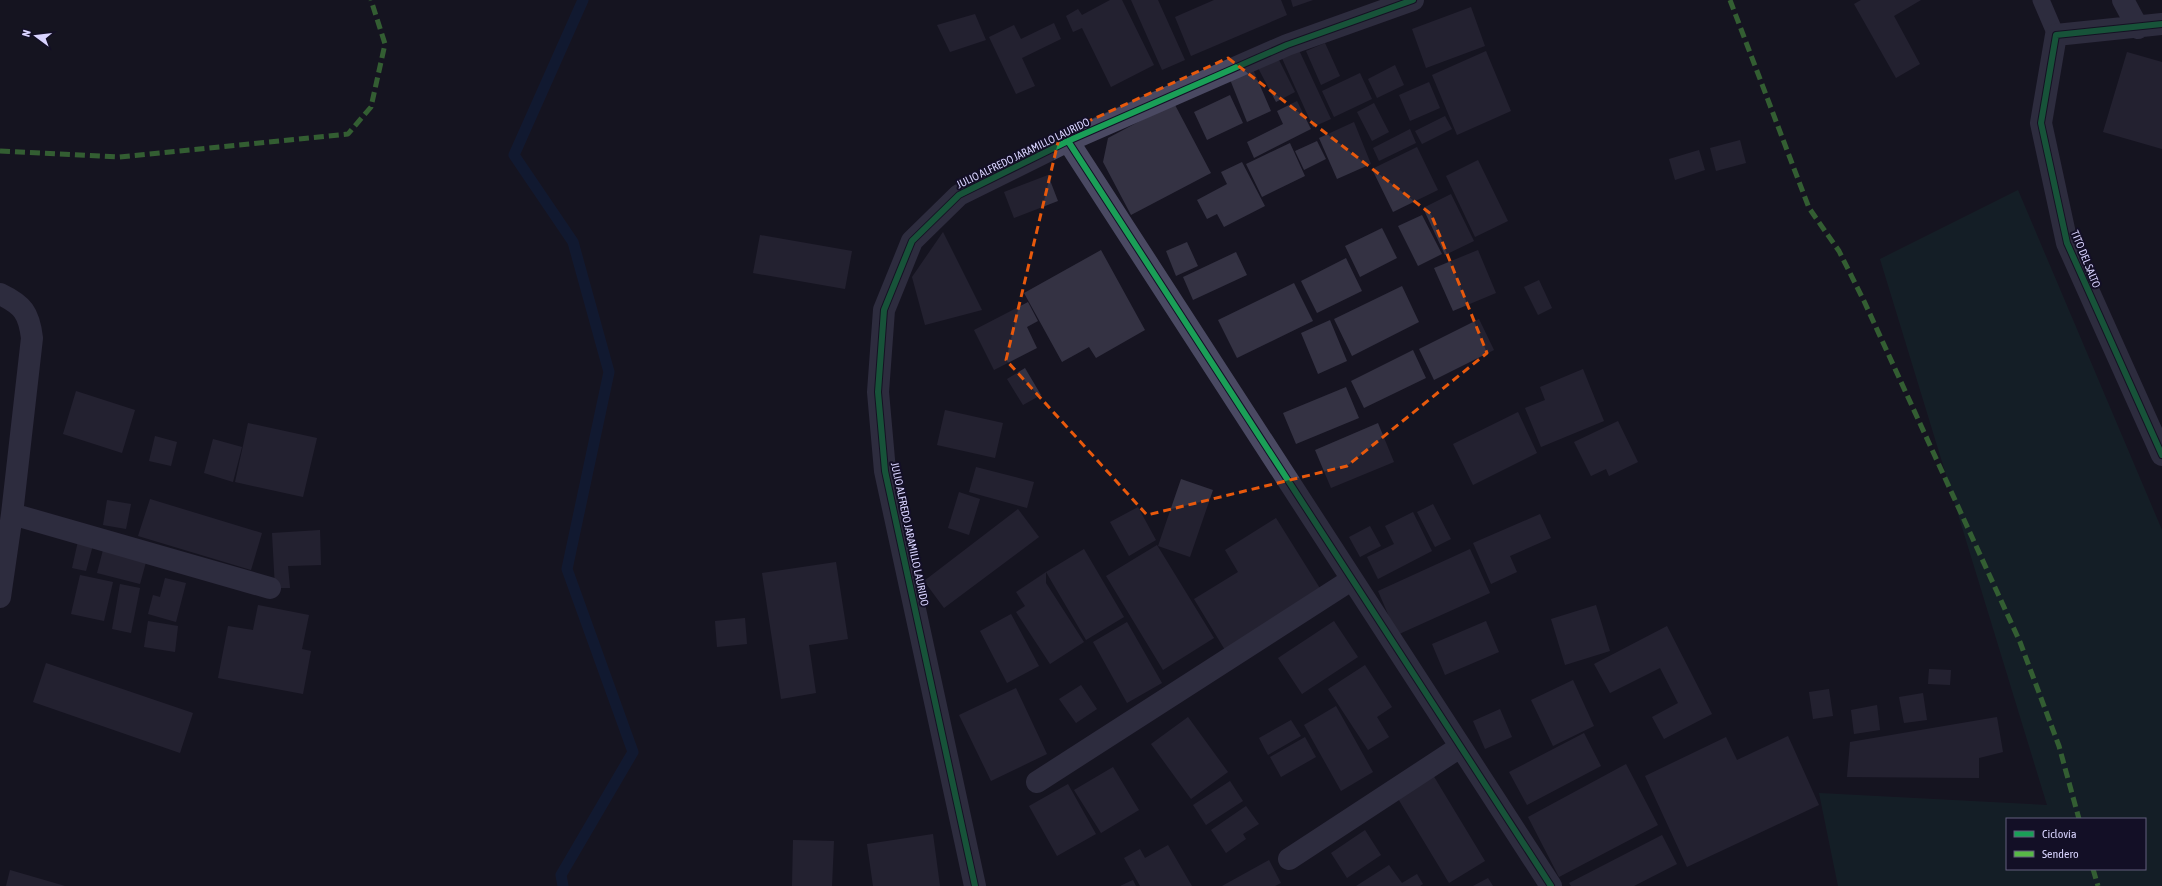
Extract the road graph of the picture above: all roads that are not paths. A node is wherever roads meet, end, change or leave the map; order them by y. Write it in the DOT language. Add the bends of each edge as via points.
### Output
graph roads {
  1 [pos="1413,0"];
  2 [pos="2041,0"];
  3 [pos="2123,0"];
  4 [pos="2162,24"];
  5 [pos="2138,28"];
  6 [pos="2056,35"];
  7 [pos="1068,141"];
  8 [pos="0,294"];
  9 [pos="2162,455"];
  10 [pos="12,514"];
  11 [pos="1351,580"];
  12 [pos="270,588"];
  13 [pos="0,596"];
  14 [pos="1460,747"];
  15 [pos="1037,782"];
  16 [pos="1288,859"];
  17 [pos="975,886"];
  18 [pos="1551,886"];
  1 -- 7 [label="street, JULIO ALFREDO JARAMILLO LAURIDO" via="1287,45"];
  2 -- 6 [label="lane"];
  3 -- 5 [label="street"];
  4 -- 5 [label="street"];
  5 -- 6 [label="street"];
  6 -- 9 [label="street, TITO DEL SALTO" via="2041,123 2066,243"];
  7 -- 11 [label="street"];
  7 -- 17 [label="street, JULIO ALFREDO JARAMILLO LAURIDO" via="959,195 912,240 884,310 878,392 885,471"];
  8 -- 10 [label="street" via="12,300 30,319 32,338"];
  10 -- 12 [label="street"];
  10 -- 13 [label="street"];
  11 -- 14 [label="street"];
  11 -- 15 [label="street"];
  14 -- 16 [label="street"];
  14 -- 18 [label="street"];
}
